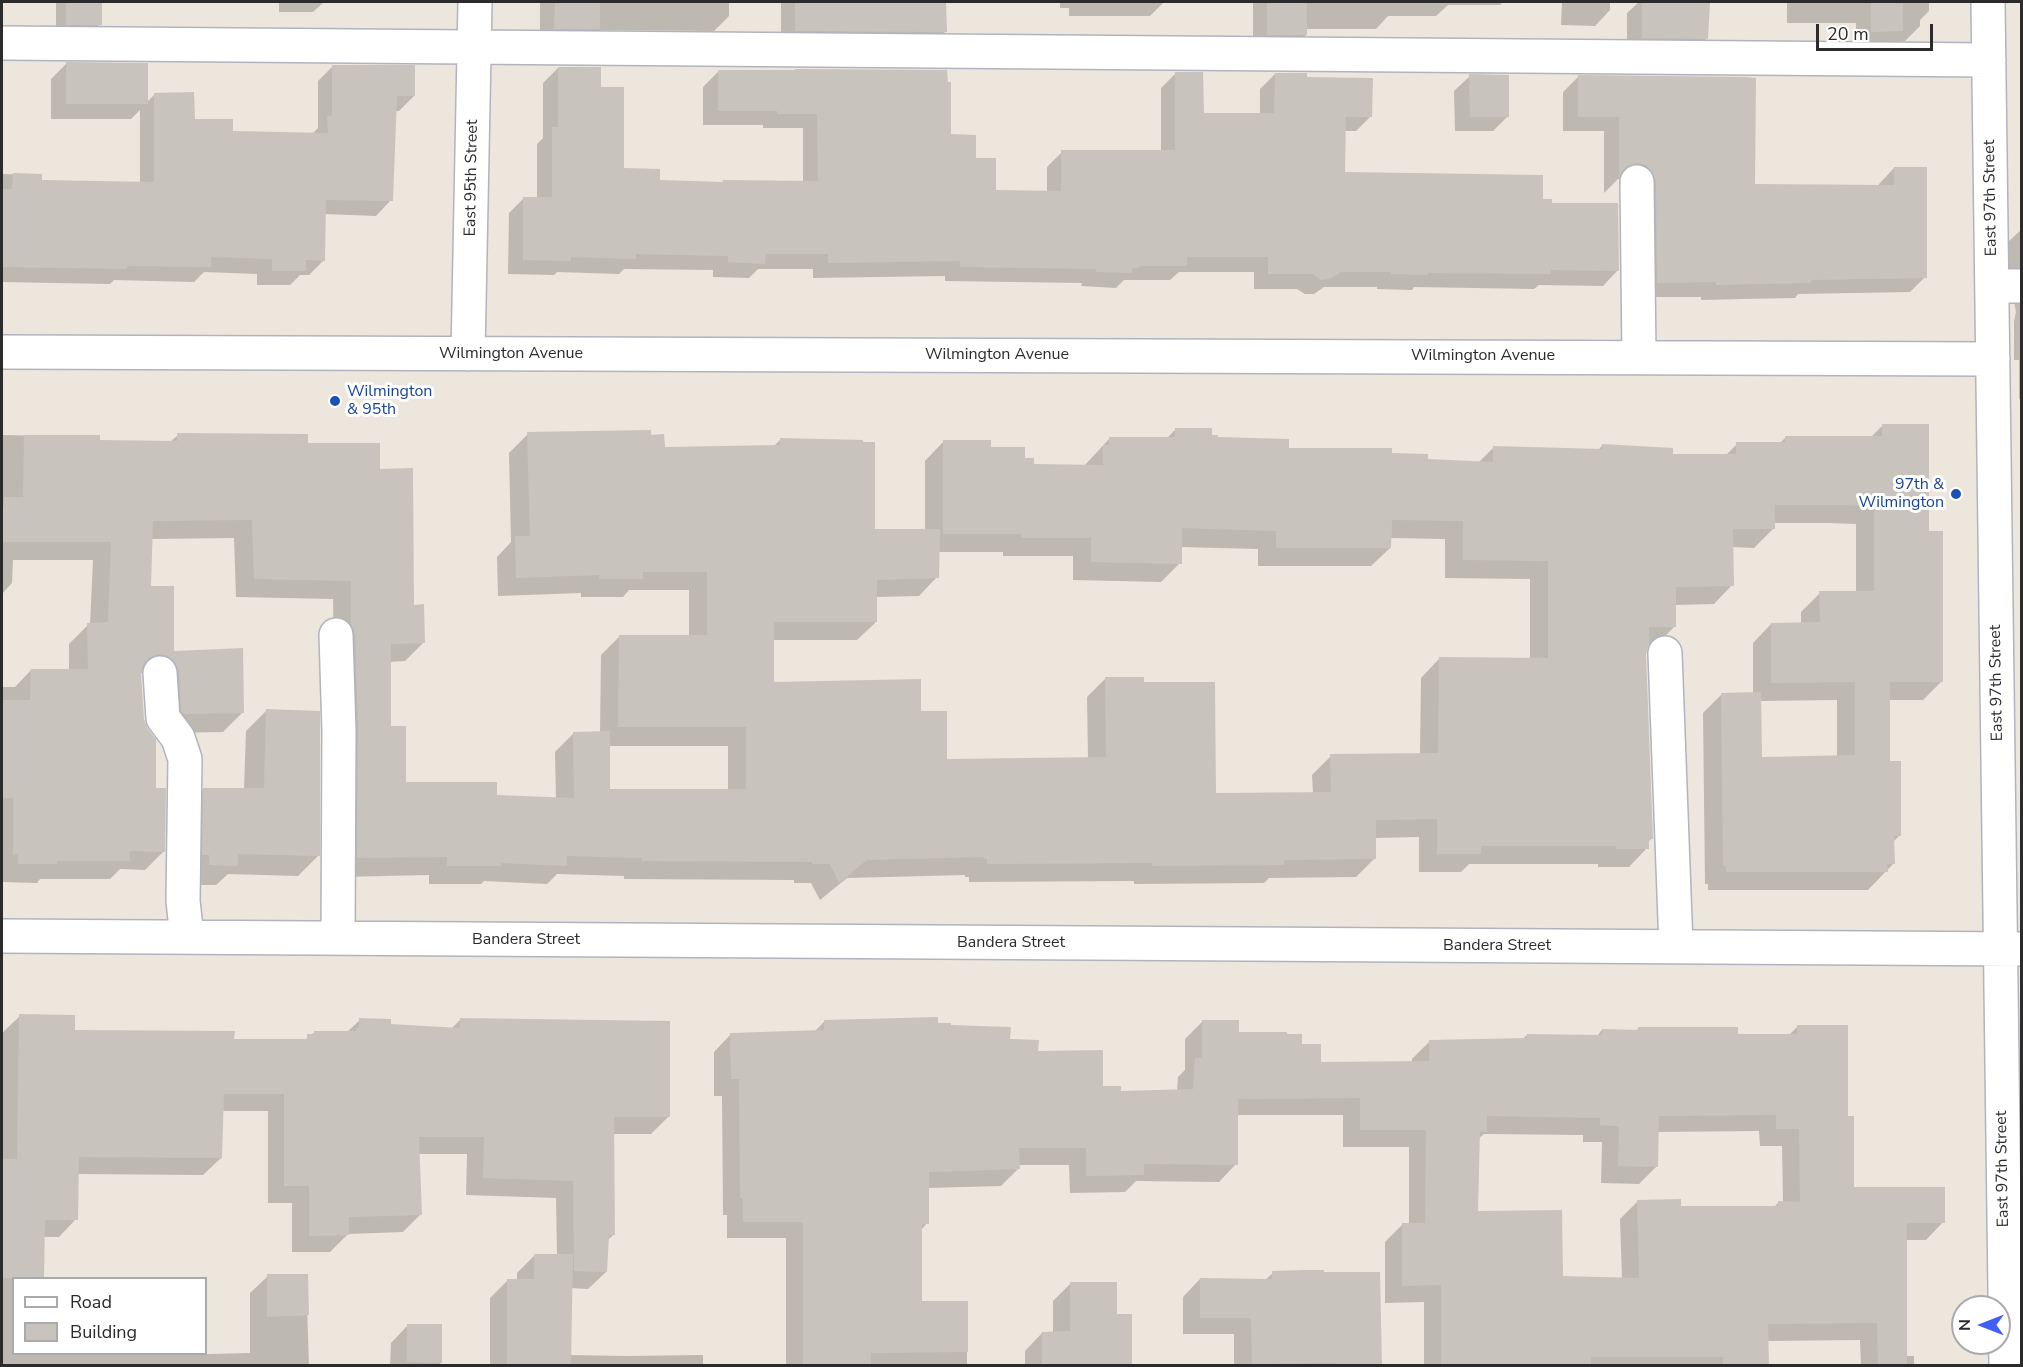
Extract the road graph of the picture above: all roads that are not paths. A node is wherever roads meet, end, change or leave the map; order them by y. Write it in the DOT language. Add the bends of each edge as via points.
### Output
graph roads {
  1 [pos="475,2"];
  2 [pos="1988,2"];
  3 [pos="2,43"];
  4 [pos="475,46"];
  5 [pos="1989,60"];
  6 [pos="1637,182"];
  7 [pos="2007,286"];
  8 [pos="2,352"];
  9 [pos="468,354"];
  10 [pos="1639,357"];
  11 [pos="1993,359"];
  12 [pos="2009,585"];
  13 [pos="336,635"];
  14 [pos="1665,653"];
  15 [pos="160,673"];
  16 [pos="2,936"];
  17 [pos="187,937"];
  18 [pos="338,938"];
  19 [pos="1676,947"];
  20 [pos="2011,949"];
  21 [pos="2013,1244"];
  22 [pos="2006,1365"];
  1 -- 4 [label="street, East 95th Street"];
  2 -- 5 [label="street, East 97th Street"];
  3 -- 4 [label="street"];
  4 -- 5 [label="street"];
  4 -- 9 [label="street, East 95th Street"];
  5 -- 7 [label="street, East 97th Street"];
  6 -- 10 [label="street"];
  7 -- 11 [label="street, East 97th Street"];
  8 -- 9 [label="street, Wilmington Avenue"];
  9 -- 10 [label="street, Wilmington Avenue"];
  10 -- 11 [label="street, Wilmington Avenue"];
  11 -- 12 [label="street, East 97th Street"];
  12 -- 20 [label="street, East 97th Street"];
  13 -- 18 [label="street"];
  14 -- 19 [label="street"];
  15 -- 17 [label="street" via="163,718 178,738 185,759 183,901"];
  16 -- 17 [label="street, Bandera Street"];
  17 -- 18 [label="street, Bandera Street"];
  18 -- 19 [label="street, Bandera Street"];
  19 -- 20 [label="street, Bandera Street"];
  20 -- 21 [label="street, East 97th Street"];
  21 -- 22 [label="street, East 97th Street"];
}
